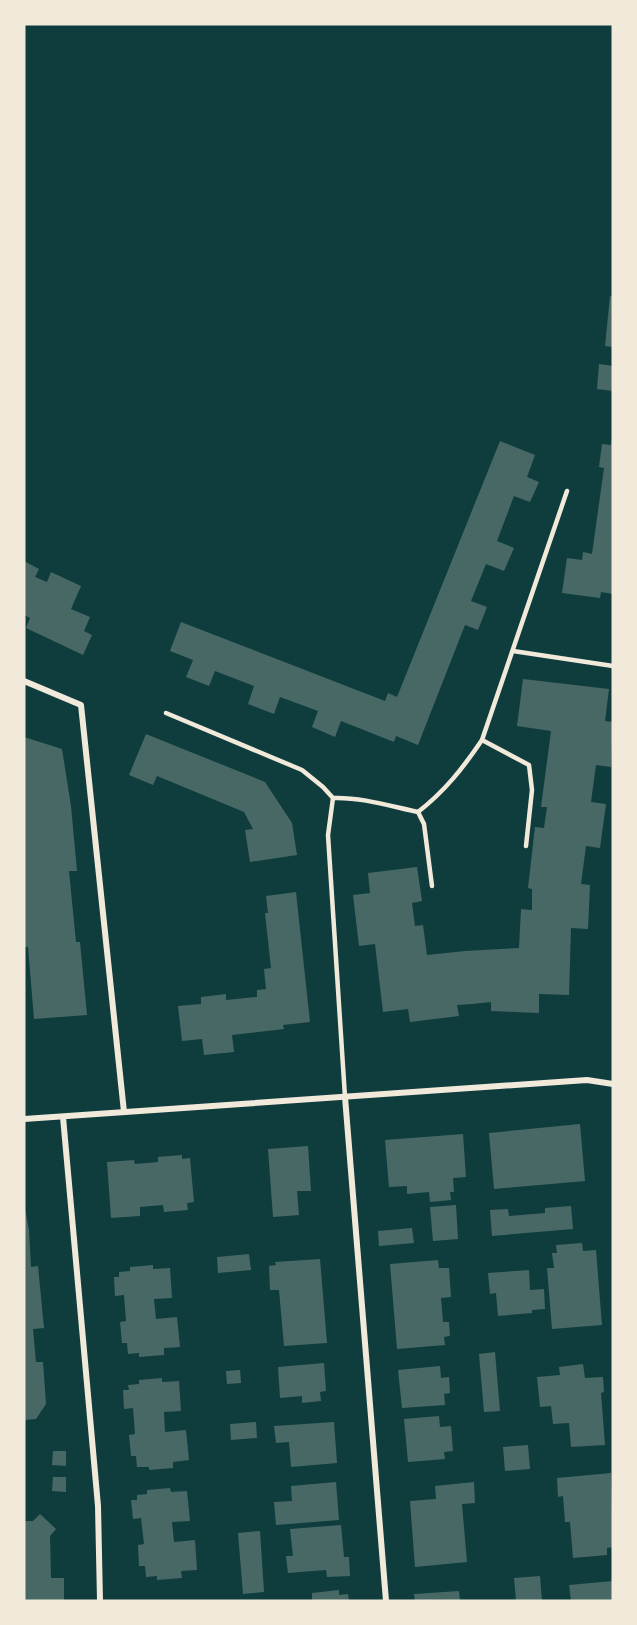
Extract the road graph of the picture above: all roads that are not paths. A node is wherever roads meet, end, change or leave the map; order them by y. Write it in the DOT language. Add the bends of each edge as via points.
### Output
graph roads {
  1 [pos="567,491"];
  2 [pos="513,651"];
  3 [pos="613,666"];
  4 [pos="24,681"];
  5 [pos="166,713"];
  6 [pos="482,740"];
  7 [pos="333,798"];
  8 [pos="418,812"];
  9 [pos="525,846"];
  10 [pos="432,886"];
  11 [pos="613,1084"];
  12 [pos="345,1097"];
  13 [pos="124,1112"];
  14 [pos="63,1117"];
  15 [pos="24,1119"];
  16 [pos="100,1601"];
  17 [pos="386,1601"];
  1 -- 2 [label="lane"];
  2 -- 3 [label="lane"];
  2 -- 6 [label="lane"];
  4 -- 13 [label="street" via="81,705"];
  5 -- 7 [label="lane" via="302,770"];
  6 -- 8 [label="lane" via="459,774"];
  6 -- 9 [label="lane" via="529,765 532,790"];
  7 -- 8 [label="lane"];
  7 -- 12 [label="lane" via="328,835"];
  8 -- 10 [label="lane" via="424,824"];
  11 -- 12 [label="street" via="587,1080"];
  12 -- 13 [label="street"];
  12 -- 17 [label="street"];
  13 -- 14 [label="street"];
  14 -- 15 [label="street"];
  14 -- 16 [label="street" via="98,1506"];
}
